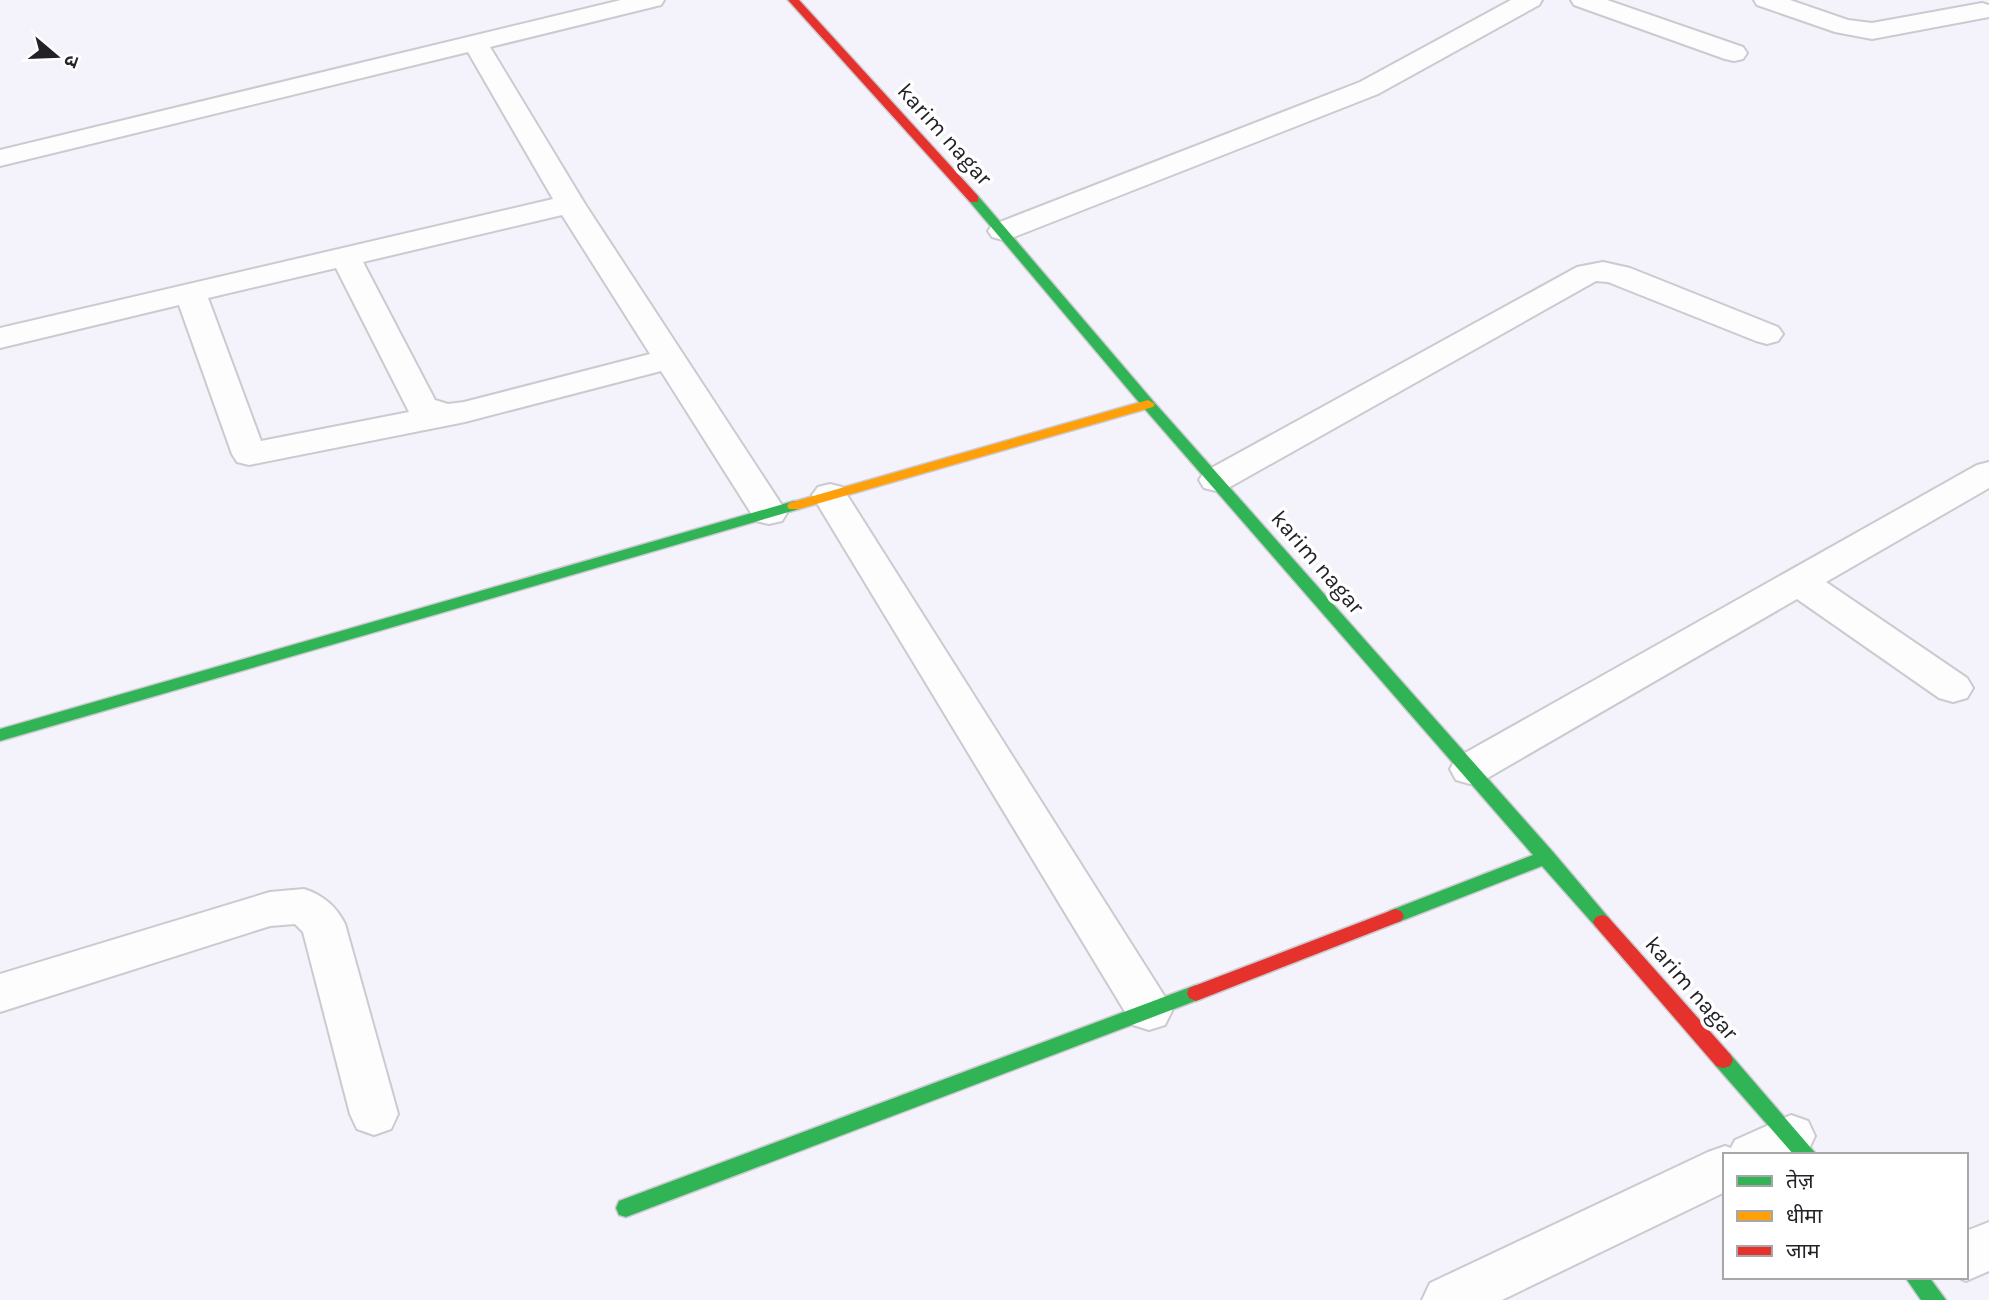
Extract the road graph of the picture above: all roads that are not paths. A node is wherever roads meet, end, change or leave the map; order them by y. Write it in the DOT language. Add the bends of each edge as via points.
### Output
graph roads {
  1 [pos="652,0"];
  2 [pos="793,0"];
  3 [pos="1530,0"];
  4 [pos="1583,0"];
  5 [pos="1766,0"];
  6 [pos="1982,11"];
  7 [pos="475,43"];
  8 [pos="1734,53"];
  9 [pos="0,158"];
  10 [pos="570,204"];
  11 [pos="1003,231"];
  12 [pos="345,257"];
  13 [pos="190,293"];
  14 [pos="1767,334"];
  15 [pos="0,338"];
  16 [pos="669,359"];
  17 [pos="1148,404"];
  18 [pos="448,414"];
  19 [pos="1989,473"];
  20 [pos="1216,480"];
  21 [pos="830,495"];
  22 [pos="769,513"];
  23 [pos="1799,582"];
  24 [pos="1953,688"];
  25 [pos="0,735"];
  26 [pos="1470,769"];
  27 [pos="1548,857"];
  28 [pos="0,993"];
  29 [pos="1149,1011"];
  30 [pos="374,1114"];
  31 [pos="1783,1149"];
  32 [pos="1723,1169"];
  33 [pos="626,1208"];
  34 [pos="1989,1245"];
  35 [pos="1968,1256"];
  36 [pos="1448,1300"];
  1 -- 7 [label="street"];
  2 -- 11 [label="street, karim nagar"];
  3 -- 11 [label="street" via="1368,88"];
  4 -- 8 [label="street"];
  5 -- 6 [label="street" via="1844,27 1872,31"];
  7 -- 9 [label="street"];
  7 -- 10 [label="street"];
  10 -- 12 [label="street"];
  10 -- 16 [label="street"];
  11 -- 17 [label="street, karim nagar"];
  12 -- 13 [label="street"];
  12 -- 18 [label="street" via="422,407"];
  13 -- 15 [label="street"];
  13 -- 18 [label="street" via="249,454"];
  14 -- 20 [label="street" via="1619,275 1588,273"];
  16 -- 18 [label="street"];
  16 -- 22 [label="street"];
  17 -- 20 [label="street, karim nagar"];
  17 -- 21 [label="street"];
  19 -- 23 [label="street"];
  20 -- 26 [label="street, karim nagar"];
  21 -- 22 [label="street"];
  21 -- 29 [label="street"];
  22 -- 25 [label="street"];
  23 -- 24 [label="street"];
  23 -- 26 [label="street"];
  26 -- 27 [label="street, karim nagar"];
  27 -- 29 [label="street"];
  27 -- 31 [label="street, karim nagar"];
  28 -- 30 [label="street" via="270,909 304,906 323,924"];
  29 -- 33 [label="street"];
  32 -- 36 [label="street"];
  34 -- 35 [label="street"];
}
